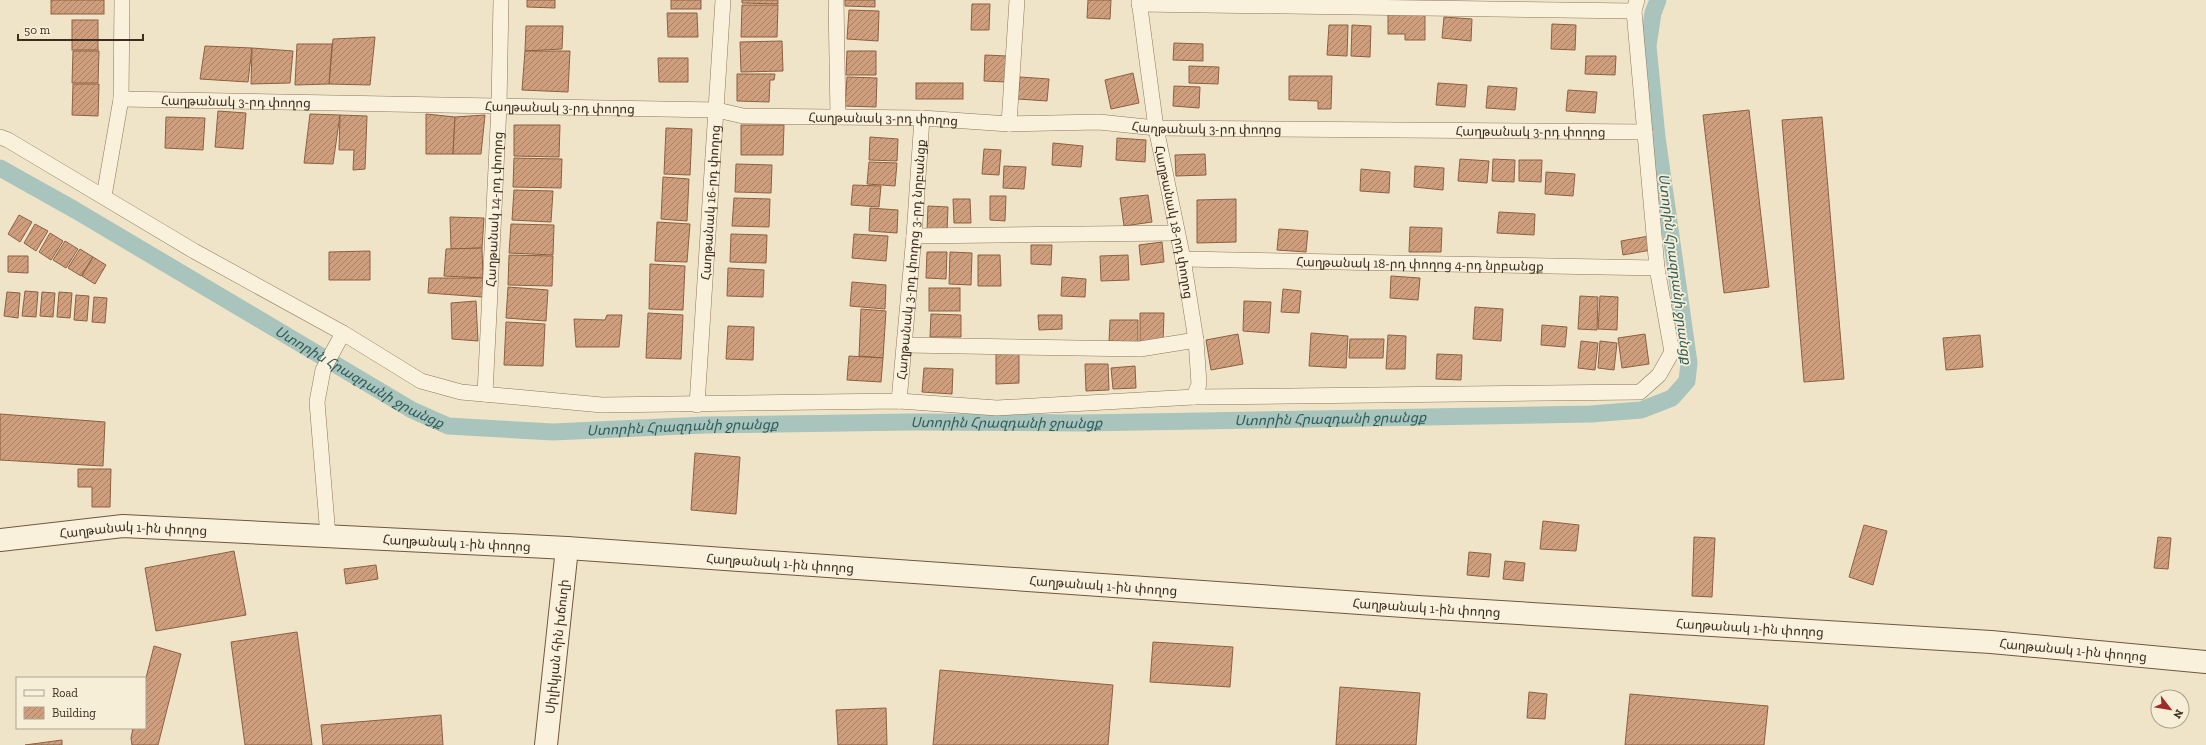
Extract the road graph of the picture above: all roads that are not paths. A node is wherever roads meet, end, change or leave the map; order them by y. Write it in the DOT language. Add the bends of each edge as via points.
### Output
graph roads {
  1 [pos="122,0"];
  2 [pos="500,0"];
  3 [pos="723,0"];
  4 [pos="836,0"];
  5 [pos="1016,0"];
  6 [pos="1139,2"];
  7 [pos="1636,5"];
  8 [pos="121,99"];
  9 [pos="499,106"];
  10 [pos="717,110"];
  11 [pos="838,117"];
  12 [pos="922,118"];
  13 [pos="1009,124"];
  14 [pos="1156,128"];
  15 [pos="1645,132"];
  16 [pos="0,137"];
  17 [pos="104,196"];
  18 [pos="1176,233"];
  19 [pos="914,236"];
  20 [pos="1183,259"];
  21 [pos="1658,268"];
  22 [pos="343,333"];
  23 [pos="1196,340"];
  24 [pos="905,345"];
  25 [pos="485,394"];
  26 [pos="1194,397"];
  27 [pos="899,401"];
  28 [pos="697,405"];
  29 [pos="328,536"];
  30 [pos="0,540"];
  31 [pos="567,548"];
  32 [pos="2206,662"];
  33 [pos="546,745"];
  1 -- 8 [label="street"];
  2 -- 9 [label="street, Հաղթանակ 14-րդ փողոց"];
  3 -- 10 [label="street, Հաղթանակ 16-րդ փողոց"];
  4 -- 11 [label="street"];
  5 -- 13 [label="street"];
  6 -- 7 [label="street"];
  6 -- 14 [label="street, Հաղթանակ 18-րդ փողոց"];
  7 -- 15 [label="street"];
  8 -- 9 [label="street, Հաղթանակ 3-րդ փողոց"];
  8 -- 17 [label="street"];
  9 -- 10 [label="street, Հաղթանակ 3-րդ փողոց"];
  9 -- 25 [label="street, Հաղթանակ 14-րդ փողոց"];
  10 -- 11 [label="street, Հաղթանակ 3-րդ փողոց" via="743,116"];
  10 -- 28 [label="street, Հաղթանակ 16-րդ փողոց"];
  11 -- 12 [label="street, Հաղթանակ 3-րդ փողոց"];
  12 -- 13 [label="street, Հաղթանակ 3-րդ փողոց"];
  12 -- 19 [label="street, Հաղթանակ 3-րդ փողոց 3-րդ նրբանցք"];
  13 -- 14 [label="street, Հաղթանակ 3-րդ փողոց" via="1099,122"];
  14 -- 15 [label="street, Հաղթանակ 3-րդ փողոց"];
  14 -- 18 [label="street, Հաղթանակ 18-րդ փողոց"];
  15 -- 21 [label="street"];
  16 -- 17 [label="street"];
  17 -- 22 [label="street" via="194,251"];
  18 -- 19 [label="street"];
  18 -- 20 [label="street, Հաղթանակ 18-րդ փողոց"];
  19 -- 24 [label="street, Հաղթանակ 3-րդ փողոց 3-րդ նրբանցք"];
  20 -- 21 [label="street, Հաղթանակ 18-րդ փողոց 4-րդ նրբանցք"];
  20 -- 23 [label="street, Հաղթանակ 18-րդ փողոց"];
  21 -- 26 [label="street" via="1672,352 1659,375 1640,392"];
  22 -- 25 [label="street" via="421,381 461,392"];
  22 -- 29 [label="street" via="323,370 317,402"];
  23 -- 24 [label="street" via="1140,349"];
  23 -- 26 [label="street, Հաղթանակ 18-րդ փողոց" via="1199,384"];
  24 -- 27 [label="street, Հաղթանակ 3-րդ փողոց 3-րդ նրբանցք"];
  25 -- 28 [label="street" via="602,405"];
  26 -- 27 [label="street" via="996,408"];
  27 -- 28 [label="street"];
  29 -- 30 [label="main road, Հաղթանակ 1-ին փողոց" via="123,526"];
  29 -- 31 [label="main road, Հաղթանակ 1-ին փողոց"];
  31 -- 32 [label="main road, Հաղթանակ 1-ին փողոց" via="1402,606 1991,642"];
  31 -- 33 [label="main road, Սիլիկյան հին խճուղի"];
}
